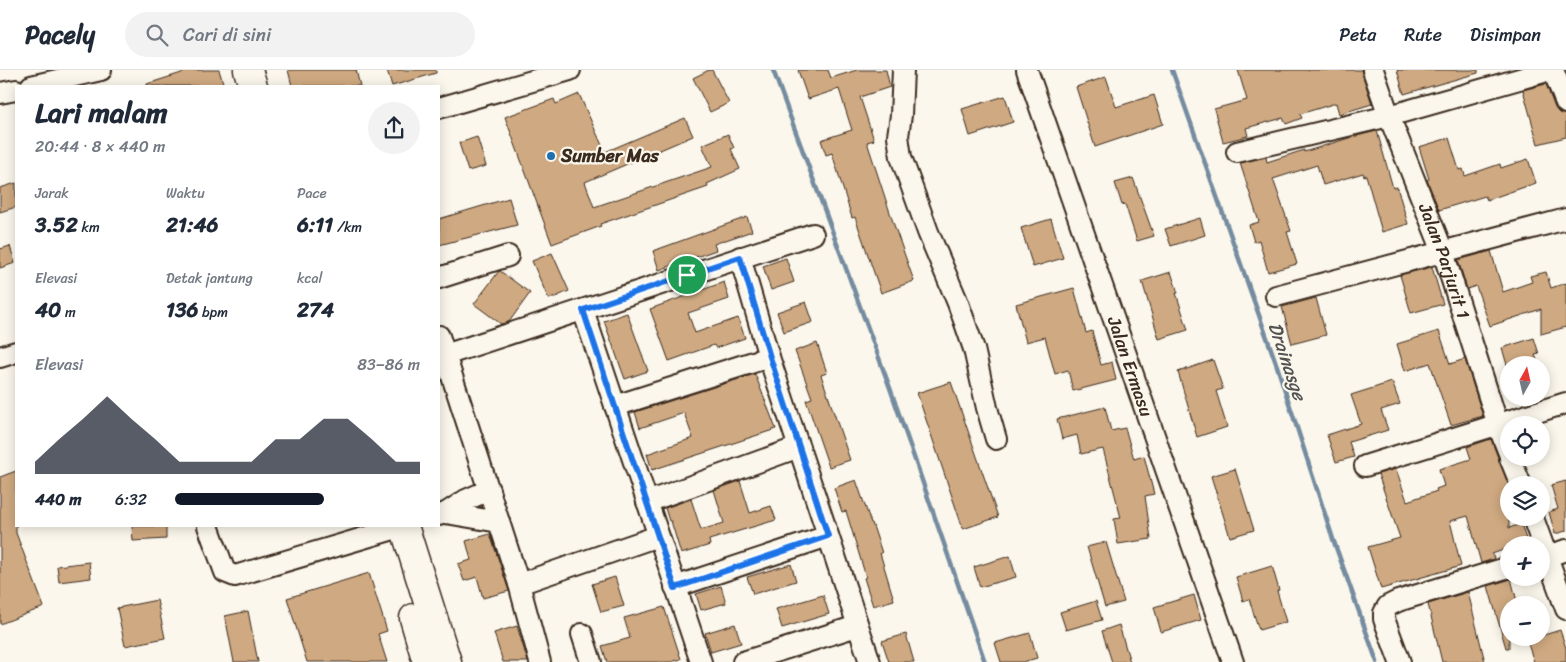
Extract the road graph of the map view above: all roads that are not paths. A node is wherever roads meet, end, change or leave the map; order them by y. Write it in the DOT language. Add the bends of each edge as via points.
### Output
graph roads {
  1 [pos="101,70"];
  2 [pos="248,70"];
  3 [pos="266,70"];
  4 [pos="570,70"];
  5 [pos="903,70"];
  6 [pos="1027,70"];
  7 [pos="1373,70"];
  8 [pos="1552,70"];
  9 [pos="35,85"];
  10 [pos="253,85"];
  11 [pos="271,85"];
  12 [pos="15,90"];
  13 [pos="0,93"];
  14 [pos="1566,103"];
  15 [pos="440,108"];
  16 [pos="1389,116"];
  17 [pos="1237,152"];
  18 [pos="1566,219"];
  19 [pos="813,234"];
  20 [pos="1443,252"];
  21 [pos="508,256"];
  22 [pos="740,257"];
  23 [pos="440,278"];
  24 [pos="1276,296"];
  25 [pos="583,310"];
  26 [pos="440,339"];
  27 [pos="15,352"];
  28 [pos="445,355"];
  29 [pos="0,357"];
  30 [pos="770,357"];
  31 [pos="1566,403"];
  32 [pos="615,406"];
  33 [pos="1498,425"];
  34 [pos="1500,430"];
  35 [pos="996,439"];
  36 [pos="799,447"];
  37 [pos="1365,466"];
  38 [pos="489,490"];
  39 [pos="647,502"];
  40 [pos="442,514"];
  41 [pos="499,522"];
  42 [pos="1537,526"];
  43 [pos="208,527"];
  44 [pos="396,528"];
  45 [pos="658,536"];
  46 [pos="828,536"];
  47 [pos="1551,554"];
  48 [pos="1500,570"];
  49 [pos="519,584"];
  50 [pos="675,588"];
  51 [pos="1566,609"];
  52 [pos="857,626"];
  53 [pos="582,634"];
  54 [pos="427,662"];
  55 [pos="447,662"];
  56 [pos="540,662"];
  57 [pos="591,662"];
  58 [pos="701,662"];
  59 [pos="743,662"];
  60 [pos="870,662"];
  61 [pos="1233,662"];
  62 [pos="1400,662"];
  1 -- 9 [label="street"];
  2 -- 10 [label="highway"];
  3 -- 11 [label="highway"];
  4 -- 15 [label="street"];
  5 -- 35 [label="street" via="898,136 901,157 974,349"];
  6 -- 61 [label="street, Jalan Ermasu"];
  7 -- 16 [label="street, Jalan Parjurit 1"];
  8 -- 14 [label="street"];
  8 -- 16 [label="street"];
  12 -- 13 [label="street"];
  16 -- 17 [label="street"];
  16 -- 20 [label="street, Jalan Parjurit 1"];
  18 -- 20 [label="street"];
  19 -- 22 [label="street"];
  20 -- 24 [label="street"];
  20 -- 33 [label="street, Jalan Parjurit 1"];
  21 -- 23 [label="street"];
  22 -- 25 [label="street"];
  22 -- 30 [label="street"];
  25 -- 28 [label="street"];
  25 -- 32 [label="street"];
  26 -- 28 [label="street"];
  27 -- 29 [label="street"];
  28 -- 38 [label="street"];
  30 -- 32 [label="street"];
  30 -- 36 [label="street"];
  31 -- 33 [label="street"];
  32 -- 39 [label="street"];
  33 -- 34 [label="street, Jalan Parjurit 1"];
  33 -- 37 [label="street"];
  36 -- 39 [label="street"];
  36 -- 46 [label="street"];
  38 -- 40 [label="street"];
  38 -- 41 [label="street"];
  39 -- 45 [label="street"];
  40 -- 41 [label="street"];
  41 -- 49 [label="street"];
  42 -- 47 [label="street"];
  43 -- 44 [label="street" via="225,572 235,576"];
  44 -- 54 [label="highway"];
  44 -- 55 [label="highway"];
  45 -- 49 [label="street"];
  45 -- 50 [label="street"];
  46 -- 50 [label="street"];
  46 -- 52 [label="street"];
  47 -- 51 [label="street"];
  48 -- 62 [label="street" via="1388,606 1384,619"];
  49 -- 56 [label="street"];
  50 -- 58 [label="street"];
  52 -- 59 [label="street"];
  52 -- 60 [label="street"];
  53 -- 57 [label="street"];
}
